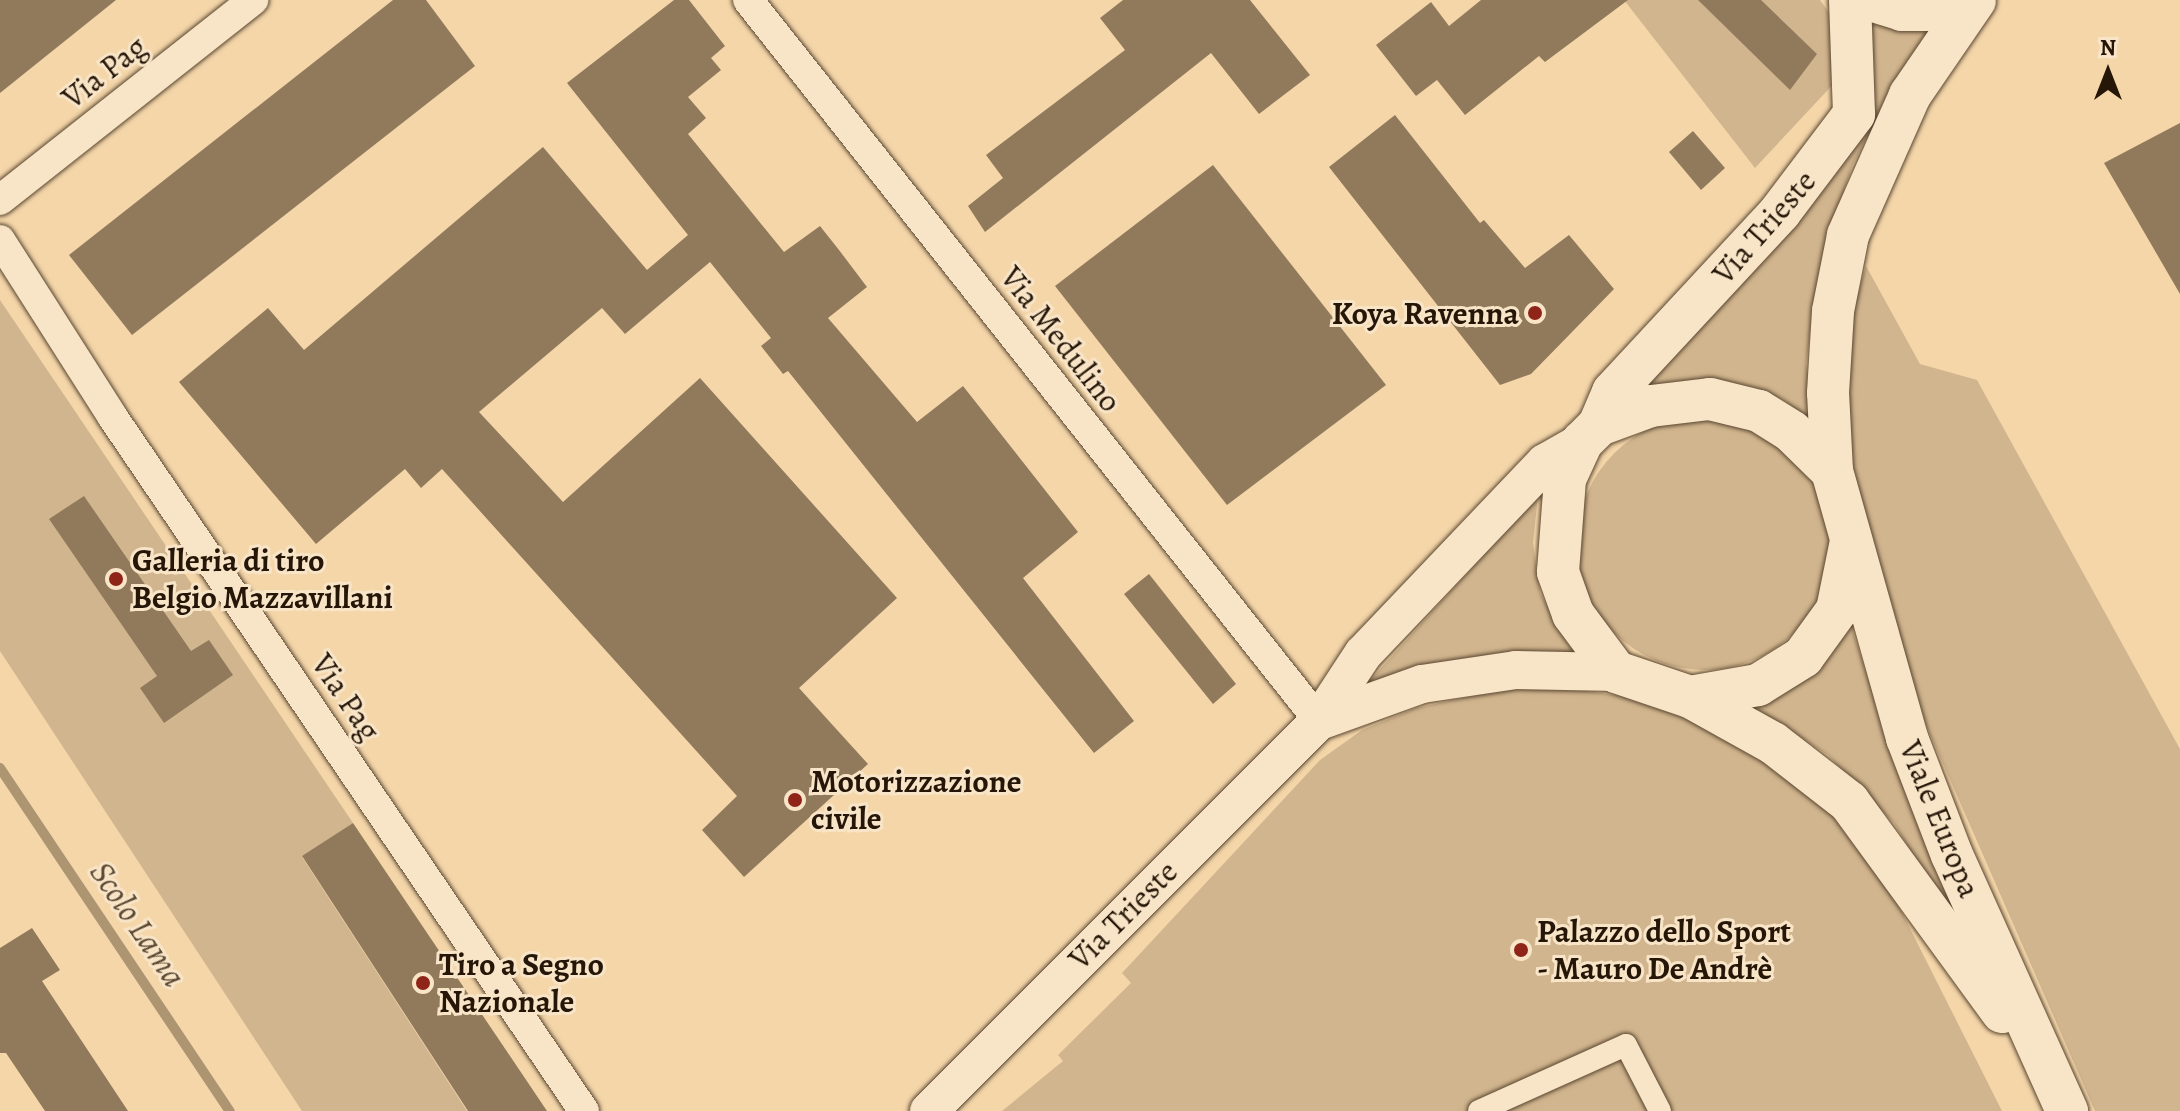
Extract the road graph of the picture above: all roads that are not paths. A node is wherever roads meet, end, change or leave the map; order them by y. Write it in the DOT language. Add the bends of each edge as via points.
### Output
graph roads {
  1 [pos="253,0"];
  2 [pos="748,0"];
  3 [pos="1850,0"];
  4 [pos="1870,0"];
  5 [pos="1962,0"];
  6 [pos="1975,0"];
  7 [pos="0,200"];
  8 [pos="0,240"];
  9 [pos="1590,433"];
  10 [pos="1832,471"];
  11 [pos="1851,541"];
  12 [pos="1616,672"];
  13 [pos="1690,697"];
  14 [pos="1319,721"];
  15 [pos="2061,1100"];
  16 [pos="584,1111"];
  17 [pos="929,1111"];
  18 [pos="1479,1111"];
  19 [pos="1660,1111"];
  1 -- 7 [label="street, Via Pag"];
  2 -- 14 [label="street, Via Medulino"];
  3 -- 9 [label="main road, Via Trieste" via="1854,114 1780,212 1613,392"];
  4 -- 5 [label="main road" via="1902,10 1932,10"];
  6 -- 10 [label="main road, Via Trieste" via="1910,95 1848,235 1833,311 1828,393"];
  8 -- 16 [label="street, Via Pag" via="112,416"];
  9 -- 10 [label="main road" via="1651,406 1710,399 1759,411 1792,432"];
  9 -- 12 [label="main road" via="1565,479 1558,572 1573,614"];
  9 -- 14 [label="street, Via Trieste" via="1545,463 1363,654"];
  10 -- 11 [label="main road, Via Trieste"];
  11 -- 13 [label="main road" via="1837,610 1803,657 1758,685"];
  11 -- 15 [label="main road, Viale Europa" via="1907,738 1952,855"];
  12 -- 13 [label="main road, Viale Europa"];
  12 -- 14 [label="street, Via Trieste" via="1516,670 1422,684"];
  13 -- 15 [label="main road, Viale Europa" via="1773,743 1849,802"];
  14 -- 17 [label="street, Via Trieste"];
  18 -- 19 [label="street" via="1626,1045"];
}
